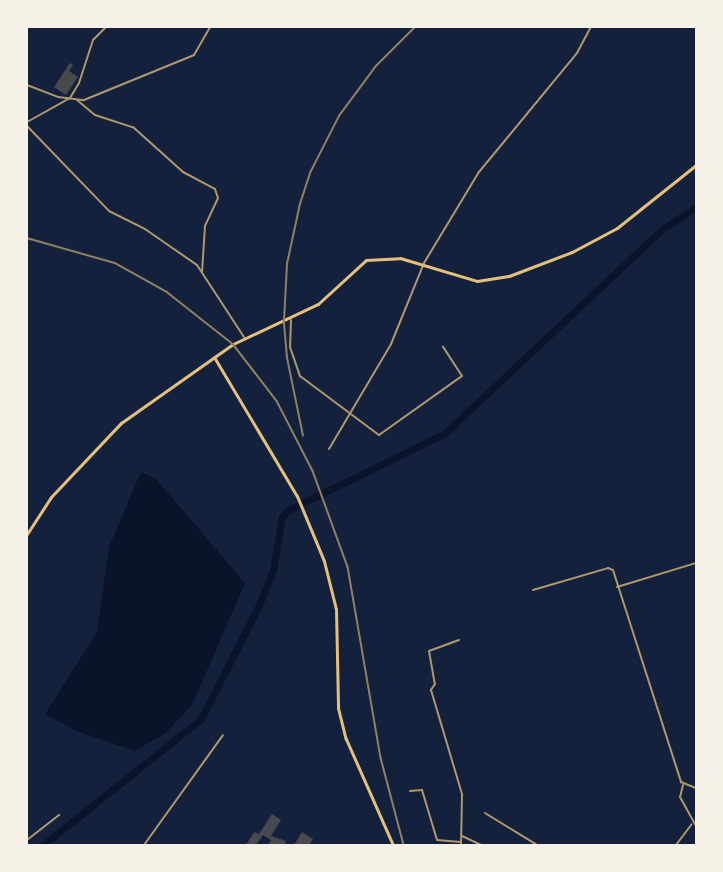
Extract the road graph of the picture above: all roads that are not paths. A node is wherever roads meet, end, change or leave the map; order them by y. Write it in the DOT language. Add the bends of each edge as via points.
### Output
graph roads {
  1 [pos="106,27"];
  2 [pos="210,27"];
  3 [pos="591,27"];
  4 [pos="27,85"];
  5 [pos="70,98"];
  6 [pos="77,100"];
  7 [pos="27,124"];
  8 [pos="696,165"];
  9 [pos="424,263"];
  10 [pos="202,272"];
  11 [pos="291,320"];
  12 [pos="244,338"];
  13 [pos="443,347"];
  14 [pos="214,357"];
  15 [pos="351,414"];
  16 [pos="329,449"];
  17 [pos="27,534"];
  18 [pos="696,563"];
  19 [pos="617,587"];
  20 [pos="533,590"];
  21 [pos="459,640"];
  22 [pos="224,735"];
  23 [pos="683,785"];
  24 [pos="696,788"];
  25 [pos="410,791"];
  26 [pos="485,813"];
  27 [pos="59,815"];
  28 [pos="695,825"];
  29 [pos="462,836"];
  30 [pos="27,840"];
  31 [pos="461,843"];
  32 [pos="144,845"];
  33 [pos="393,845"];
  34 [pos="482,845"];
  35 [pos="537,845"];
  36 [pos="676,845"];
  1 -- 5 [label="street" via="93,40"];
  2 -- 6 [label="street" via="194,55"];
  3 -- 9 [label="street" via="577,53 479,172"];
  4 -- 5 [label="street"];
  5 -- 6 [label="street"];
  5 -- 7 [label="street"];
  6 -- 10 [label="street" via="95,114 134,127 183,172 215,189 218,198 205,226"];
  7 -- 10 [label="street" via="109,211 173,246"];
  8 -- 9 [label="main road" via="617,228 580,248 509,276 477,281"];
  9 -- 11 [label="main road" via="400,258 366,260 318,304"];
  9 -- 15 [label="street" via="391,344"];
  10 -- 12 [label="street"];
  11 -- 12 [label="main road"];
  11 -- 15 [label="street" via="290,347 300,376"];
  12 -- 14 [label="main road"];
  13 -- 15 [label="street" via="462,374 443,392 379,435"];
  14 -- 17 [label="main road" via="121,423 51,496"];
  14 -- 33 [label="main road" via="297,496 324,561 336,609 338,708 346,739"];
  15 -- 16 [label="street"];
  18 -- 19 [label="street"];
  19 -- 20 [label="street" via="613,570 608,568"];
  19 -- 23 [label="street"];
  21 -- 29 [label="street" via="432,647 429,652 435,684 431,690 462,794"];
  22 -- 32 [label="street"];
  23 -- 24 [label="street"];
  23 -- 28 [label="street" via="680,797"];
  25 -- 31 [label="street" via="422,790 437,840"];
  26 -- 35 [label="street"];
  27 -- 30 [label="street"];
  28 -- 36 [label="street"];
  29 -- 31 [label="street"];
  29 -- 34 [label="street"];
}
